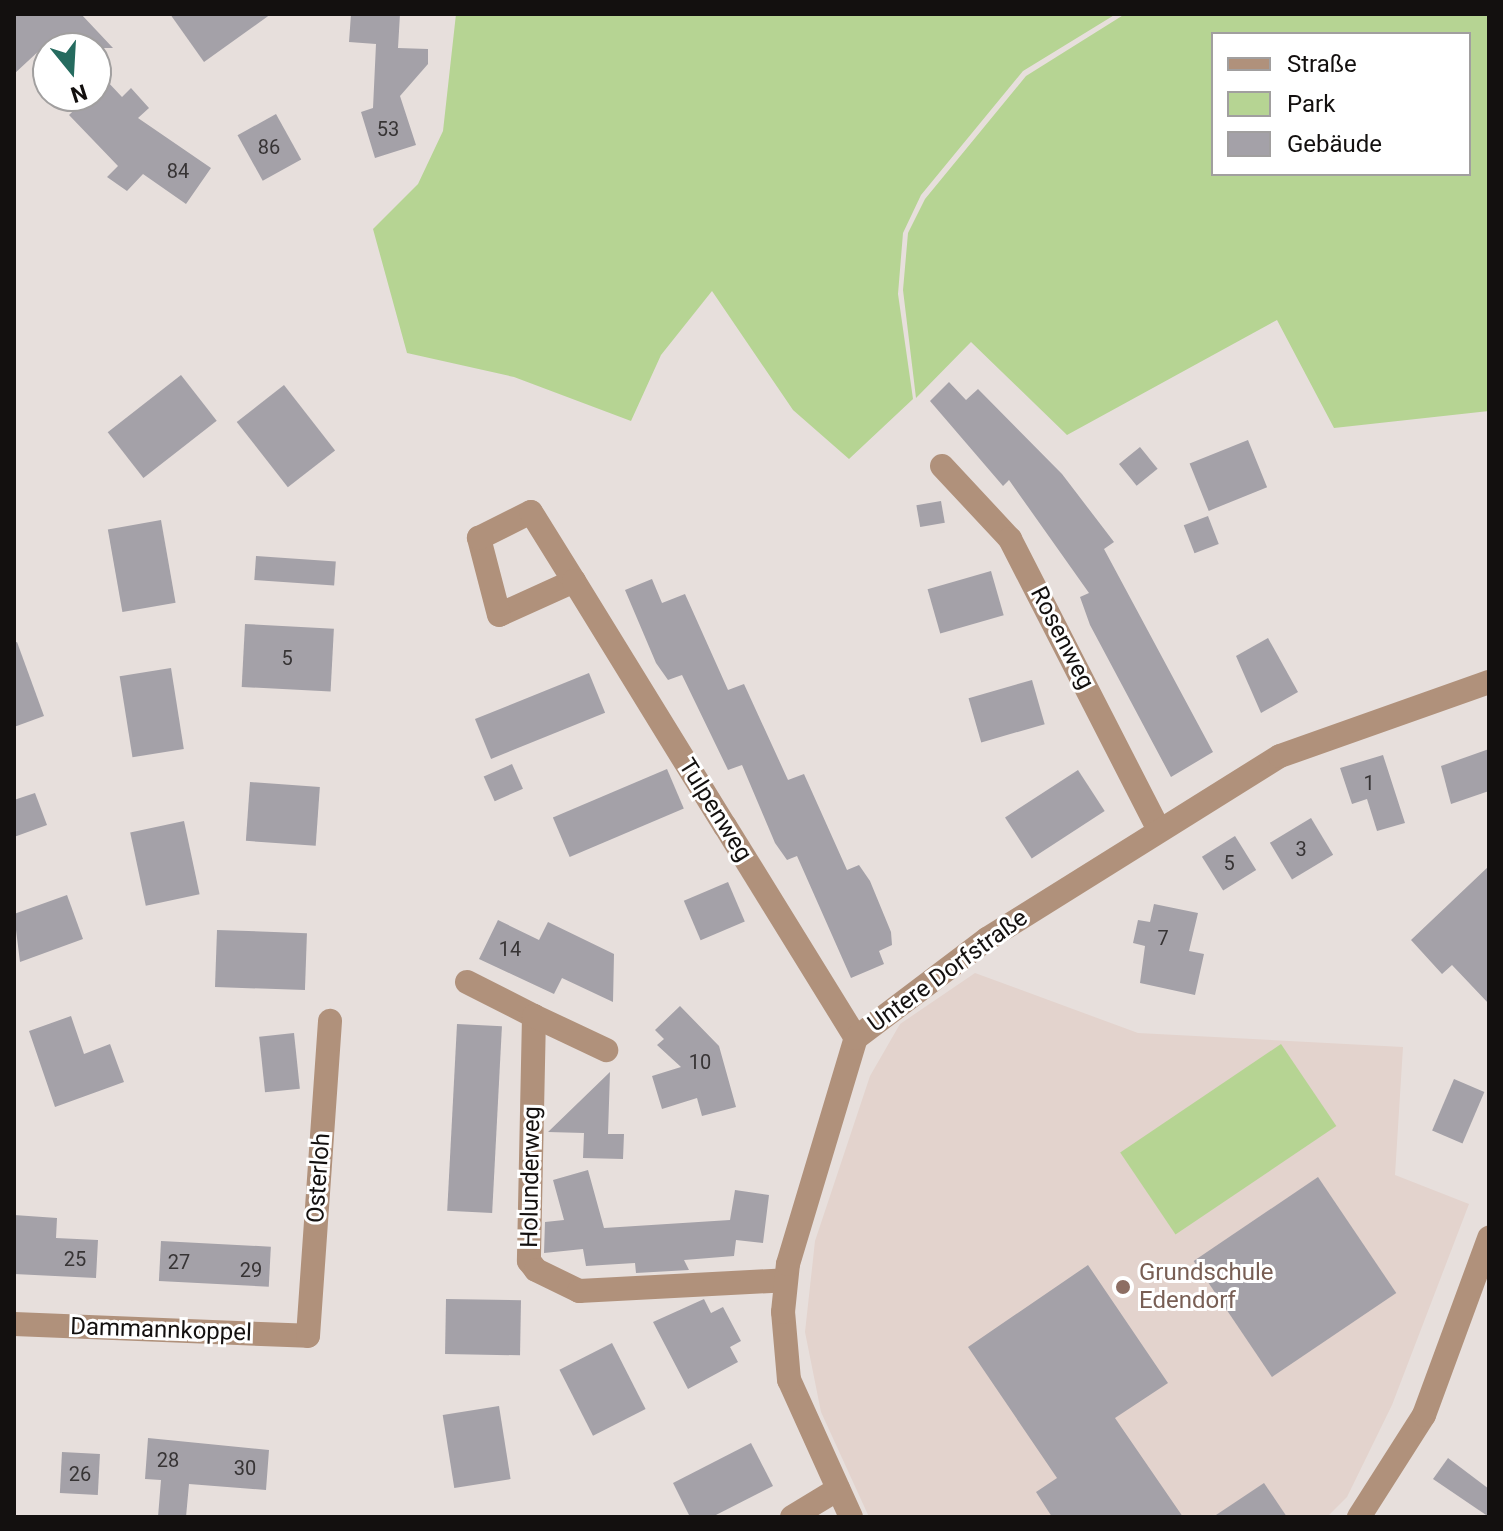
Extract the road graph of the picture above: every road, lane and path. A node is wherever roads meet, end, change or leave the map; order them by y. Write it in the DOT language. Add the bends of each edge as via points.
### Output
graph roads {
  1 [pos="942,466"];
  2 [pos="574,581"];
  3 [pos="1489,682"];
  4 [pos="1158,828"];
  5 [pos="467,982"];
  6 [pos="534,1016"];
  7 [pos="330,1021"];
  8 [pos="856,1038"];
  9 [pos="606,1050"];
  10 [pos="1489,1238"];
  11 [pos="786,1280"];
  12 [pos="14,1324"];
  13 [pos="308,1336"];
  14 [pos="838,1489"];
  15 [pos="792,1517"];
  16 [pos="851,1517"];
  17 [pos="1359,1517"];
  1 -- 4 [label="street, Rosenweg" via="1010,539"];
  2 -- 2 [label="street, Tulpenweg" via="499,615 479,538 531,512"];
  2 -- 8 [label="street, Tulpenweg"];
  3 -- 4 [label="street, Untere Dorfstraße" via="1309,742"];
  4 -- 8 [label="street, Untere Dorfstraße" via="987,939"];
  5 -- 6 [label="street"];
  6 -- 9 [label="street"];
  6 -- 11 [label="street, Holunderweg" via="529,1261 536,1270 579,1291"];
  7 -- 13 [label="street, Osterloh"];
  8 -- 11 [label="street, Untere Dorfstraße"];
  10 -- 17 [label="street" via="1424,1415"];
  11 -- 14 [label="street, Untere Dorfstraße" via="789,1380"];
  12 -- 13 [label="street, Dammannkoppel"];
  14 -- 15 [label="street"];
  14 -- 16 [label="street, Untere Dorfstraße"];
}
